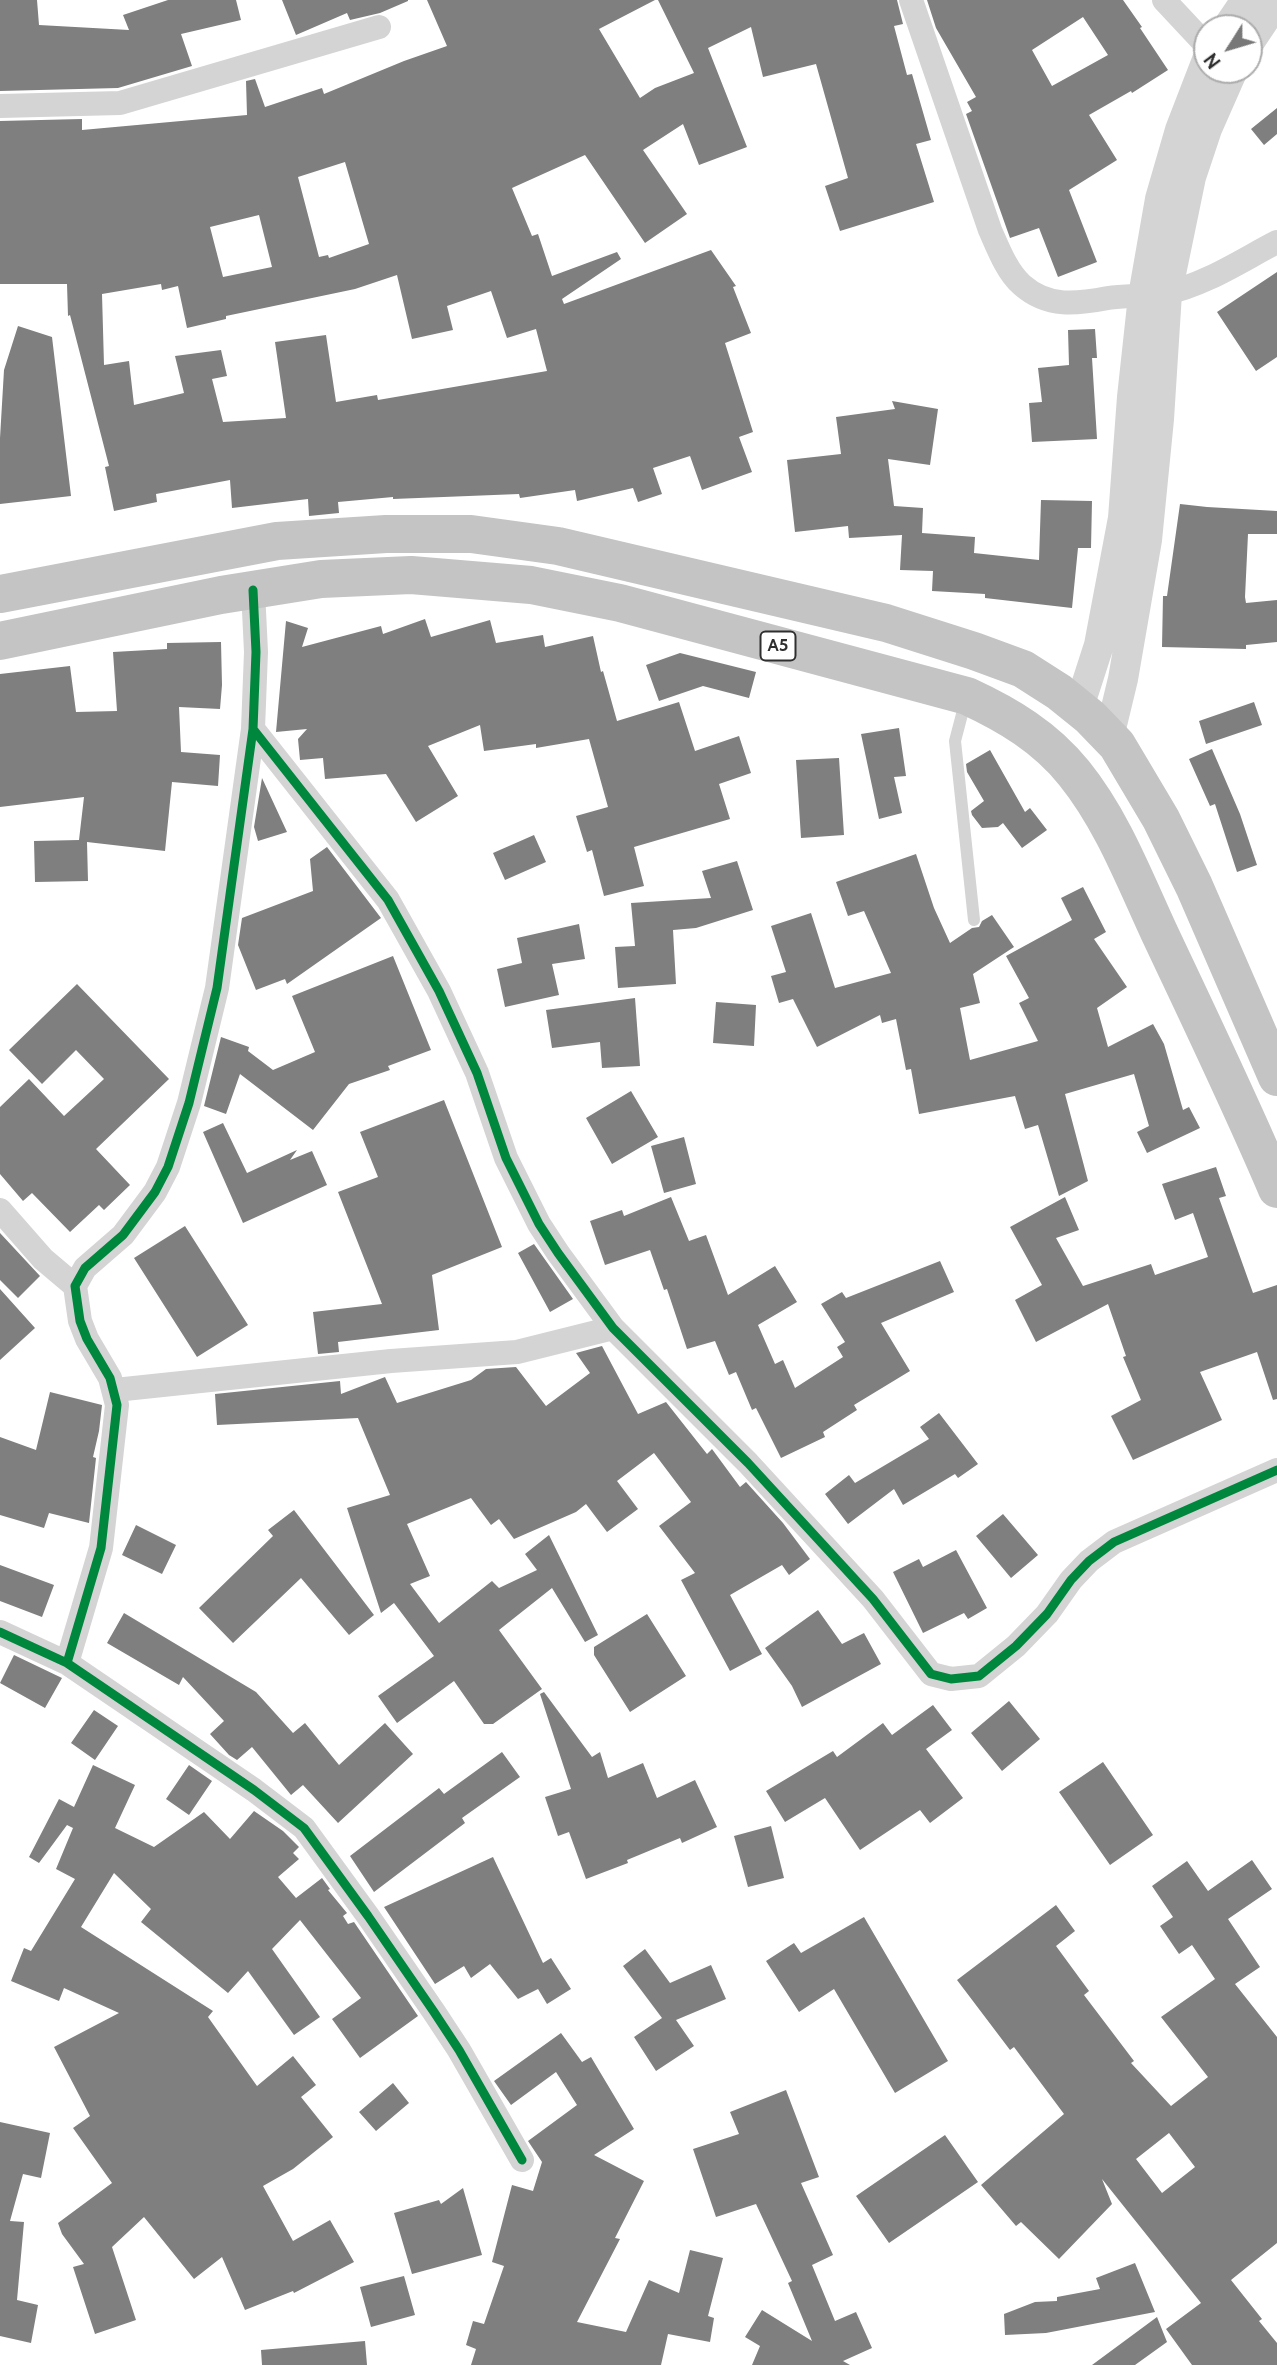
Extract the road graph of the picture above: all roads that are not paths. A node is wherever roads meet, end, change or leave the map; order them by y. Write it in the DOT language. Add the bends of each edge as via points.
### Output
graph roads {
  1 [pos="911,0"];
  2 [pos="1164,0"];
  3 [pos="1277,1"];
  4 [pos="1263,22"];
  5 [pos="379,27"];
  6 [pos="1193,31"];
  7 [pos="1213,84"];
  8 [pos="0,106"];
  9 [pos="1277,242"];
  10 [pos="1155,294"];
  11 [pos="253,590"];
  12 [pos="0,594"];
  13 [pos="0,641"];
  14 [pos="967,696"];
  15 [pos="1079,707"];
  16 [pos="253,729"];
  17 [pos="1110,737"];
  18 [pos="974,920"];
  19 [pos="1277,1077"];
  20 [pos="1277,1090"];
  21 [pos="1241,1105"];
  22 [pos="1277,1189"];
  23 [pos="0,1210"];
  24 [pos="75,1286"];
  25 [pos="612,1328"];
  26 [pos="115,1390"];
  27 [pos="1277,1469"];
  28 [pos="0,1632"];
  29 [pos="67,1663"];
  30 [pos="522,2160"];
  1 -- 10 [label="street" via="990,230 1020,283 1057,303"];
  2 -- 6 [label="street"];
  3 -- 4 [label="street"];
  5 -- 8 [label="street" via="120,103"];
  7 -- 10 [label="street" via="1180,130 1160,199"];
  9 -- 10 [label="street" via="1209,278"];
  10 -- 15 [label="street" via="1132,397 1123,519 1099,645"];
  10 -- 17 [label="street" via="1159,419 1147,540"];
  11 -- 13 [label="highway, A5"];
  11 -- 14 [label="highway, A5" via="321,579 411,575 531,585 621,603"];
  11 -- 16 [label="street"];
  12 -- 15 [label="highway, A5" via="277,541 471,534 558,546 886,623 1023,669"];
  14 -- 18 [label="lane" via="955,741"];
  14 -- 21 [label="highway, A5" via="1004,713 1042,739 1074,773 1101,812"];
  15 -- 17 [label="highway, A5"];
  16 -- 24 [label="street" via="217,988 177,1143 155,1192 123,1235 85,1268"];
  16 -- 25 [label="street" via="388,900 439,991 477,1073 520,1189 558,1253"];
  17 -- 19 [label="highway, A5" via="1177,852"];
  20 -- 21 [label="highway"];
  21 -- 22 [label="highway, A5"];
  23 -- 24 [label="street" via="43,1259"];
  24 -- 26 [label="street" via="79,1321"];
  25 -- 26 [label="street" via="517,1352"];
  25 -- 27 [label="street" via="784,1502 873,1599 931,1675 951,1679 979,1676 1017,1646 1080,1570 1114,1542"];
  26 -- 29 [label="street" via="101,1548"];
  28 -- 29 [label="street"];
  29 -- 30 [label="street" via="304,1828 459,2050"];
}
